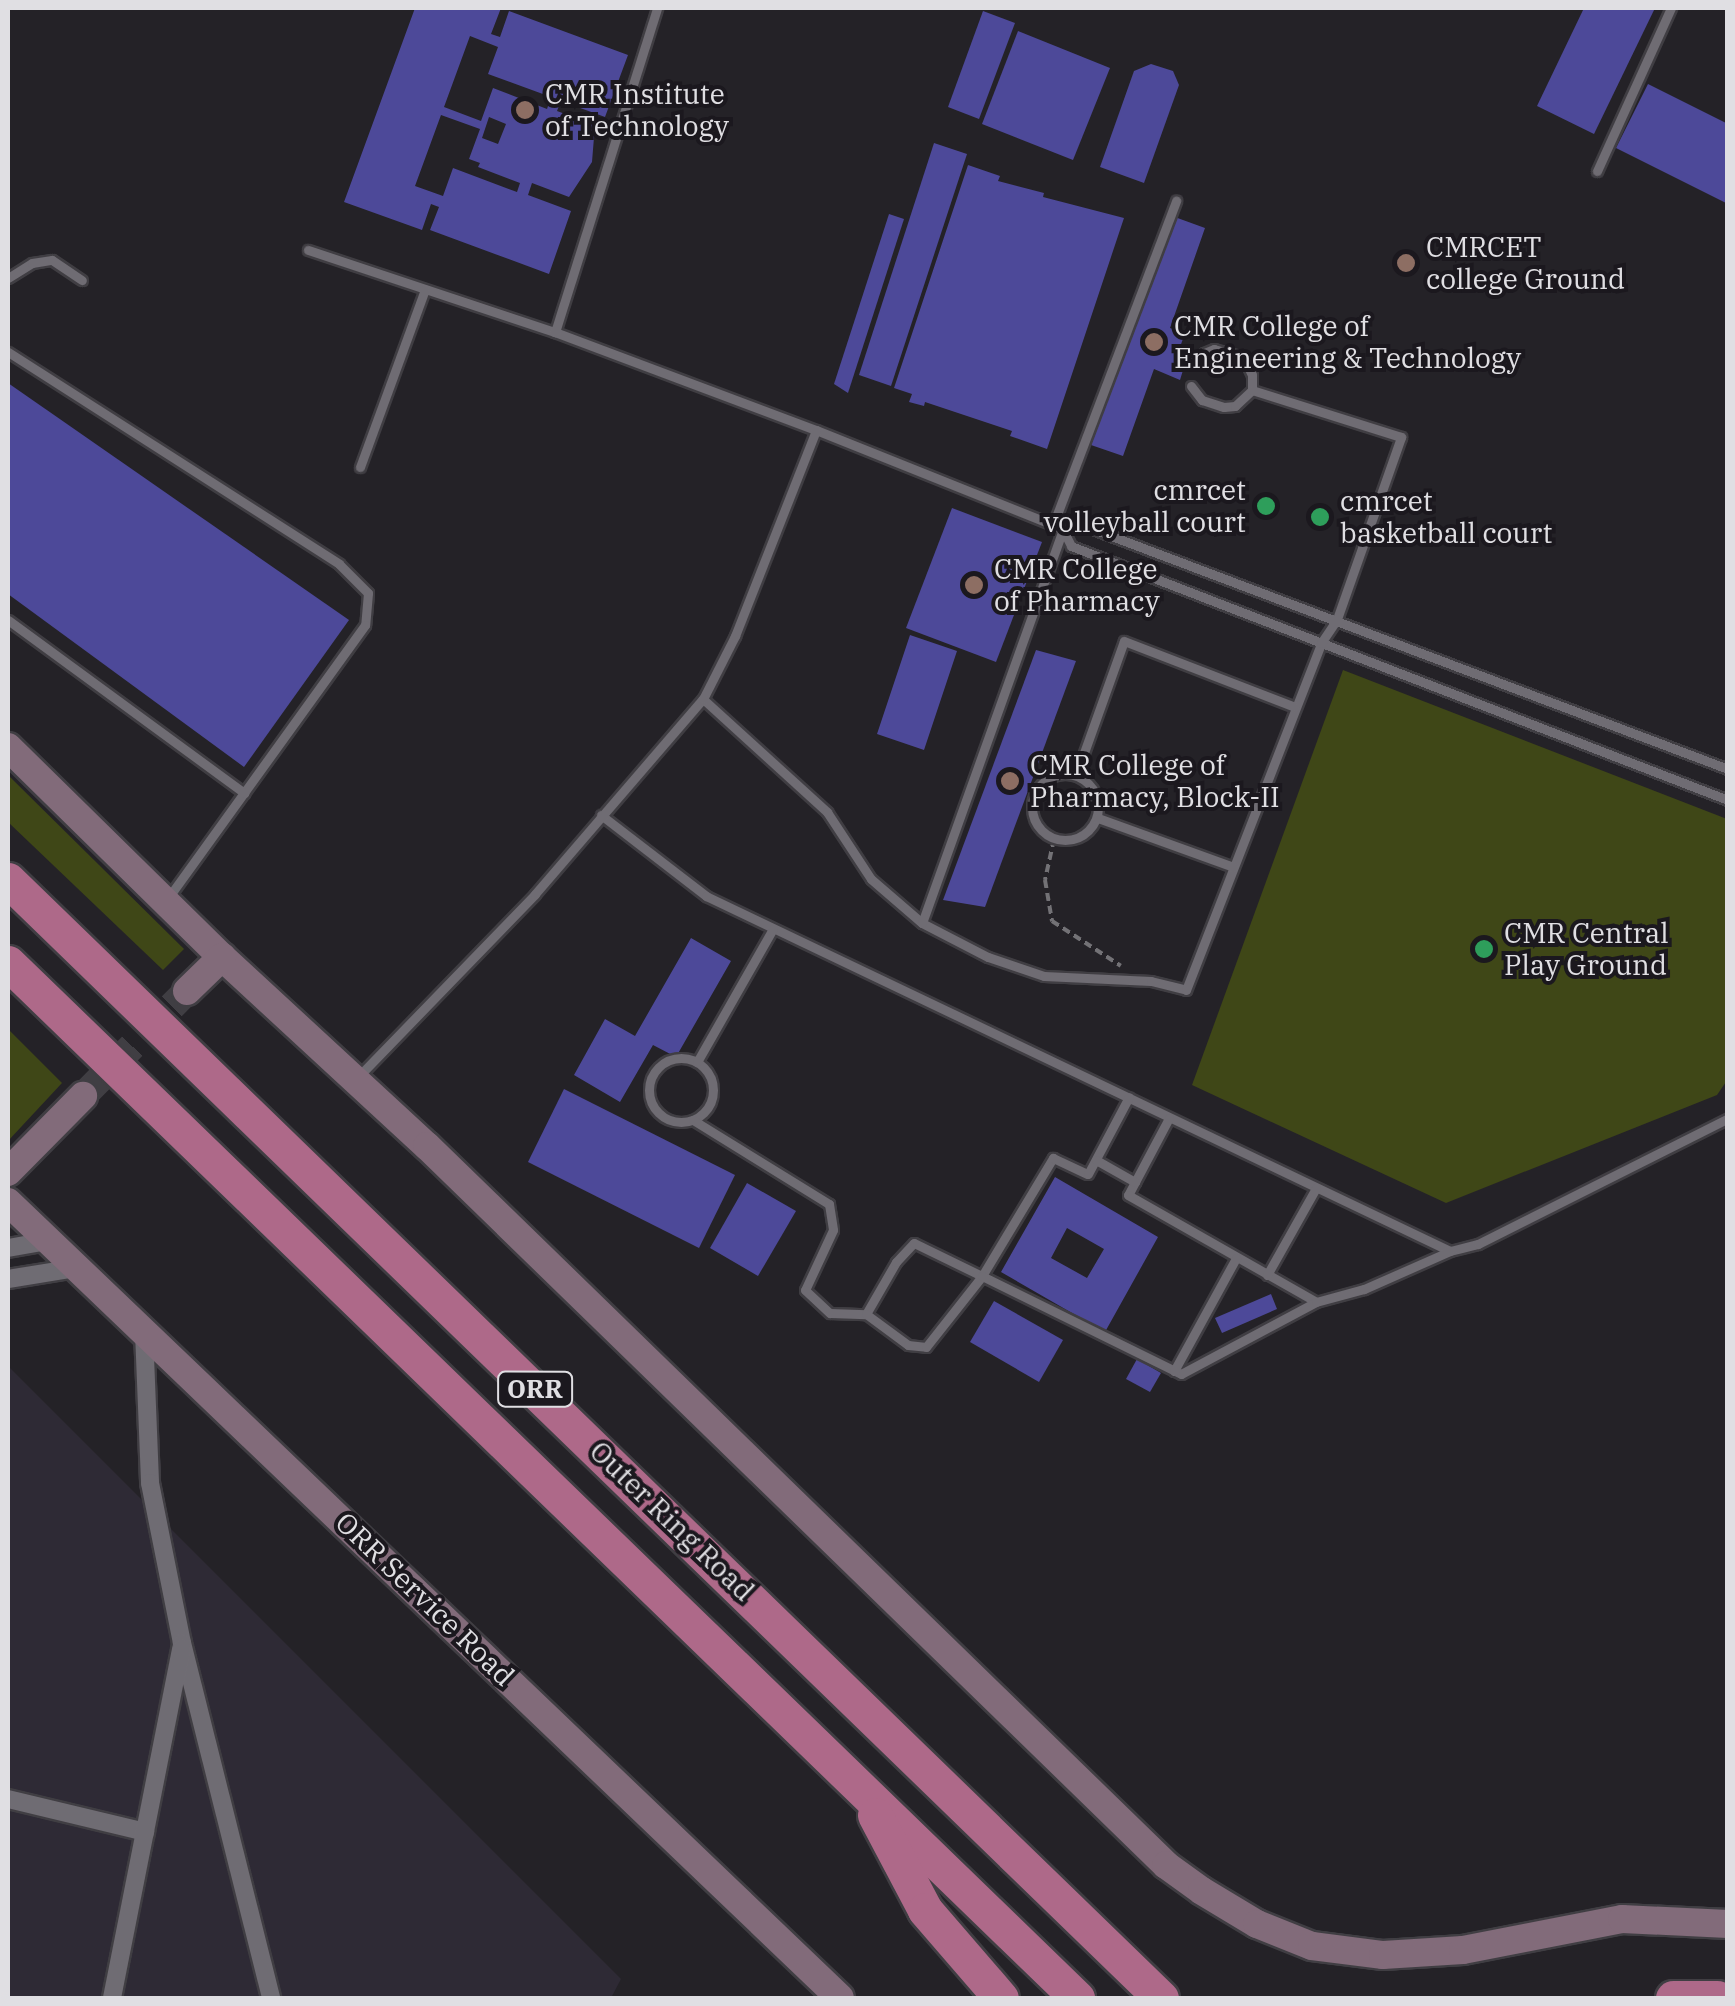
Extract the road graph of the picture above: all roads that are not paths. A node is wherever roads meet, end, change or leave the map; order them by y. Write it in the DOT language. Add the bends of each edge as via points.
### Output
graph roads {
  1 [pos="657,8"];
  2 [pos="1672,8"];
  3 [pos="1597,172"];
  4 [pos="1176,201"];
  5 [pos="308,250"];
  6 [pos="8,278"];
  7 [pos="82,280"];
  8 [pos="425,289"];
  9 [pos="555,332"];
  10 [pos="8,352"];
  11 [pos="1193,366"];
  12 [pos="1191,386"];
  13 [pos="1252,390"];
  14 [pos="816,430"];
  15 [pos="360,467"];
  16 [pos="1058,527"];
  17 [pos="1337,619"];
  18 [pos="8,620"];
  19 [pos="1321,642"];
  20 [pos="704,699"];
  21 [pos="1296,707"];
  22 [pos="8,747"];
  23 [pos="1728,769"];
  24 [pos="1076,775"];
  25 [pos="244,793"];
  26 [pos="1728,800"];
  27 [pos="601,815"];
  28 [pos="1098,818"];
  29 [pos="1233,867"];
  30 [pos="8,880"];
  31 [pos="166,902"];
  32 [pos="922,923"];
  33 [pos="774,929"];
  34 [pos="222,956"];
  35 [pos="8,962"];
  36 [pos="187,991"];
  37 [pos="697,1062"];
  38 [pos="355,1080"];
  39 [pos="83,1096"];
  40 [pos="1129,1097"];
  41 [pos="1170,1118"];
  42 [pos="1728,1118"];
  43 [pos="693,1120"];
  44 [pos="1096,1160"];
  45 [pos="8,1172"];
  46 [pos="1135,1182"];
  47 [pos="1316,1188"];
  48 [pos="8,1202"];
  49 [pos="46,1241"];
  50 [pos="8,1248"];
  51 [pos="1450,1252"];
  52 [pos="1236,1258"];
  53 [pos="75,1268"];
  54 [pos="1267,1275"];
  55 [pos="982,1276"];
  56 [pos="8,1280"];
  57 [pos="1316,1302"];
  58 [pos="866,1314"];
  59 [pos="144,1332"];
  60 [pos="1174,1370"];
  61 [pos="182,1643"];
  62 [pos="856,1782"];
  63 [pos="8,1800"];
  64 [pos="145,1832"];
  65 [pos="1728,1924"];
  66 [pos="112,1998"];
  67 [pos="271,1998"];
  68 [pos="840,1998"];
  69 [pos="1002,1998"];
  70 [pos="1077,1998"];
  71 [pos="1162,1998"];
  72 [pos="1672,1998"];
  73 [pos="1717,1998"];
  1 -- 9 [label="lane"];
  2 -- 3 [label="lane"];
  4 -- 16 [label="lane"];
  5 -- 8 [label="lane"];
  6 -- 7 [label="lane" via="52,260"];
  8 -- 9 [label="lane"];
  8 -- 15 [label="lane"];
  9 -- 14 [label="lane"];
  10 -- 25 [label="lane" via="339,564 368,593 365,625"];
  11 -- 13 [label="lane" via="1214,349 1236,355 1252,375"];
  12 -- 13 [label="lane" via="1202,400 1224,407 1236,406"];
  13 -- 17 [label="lane" via="1401,437"];
  14 -- 16 [label="lane"];
  14 -- 20 [label="lane"];
  16 -- 17 [label="lane" via="1077,523"];
  16 -- 19 [label="lane" via="1071,546"];
  16 -- 32 [label="lane"];
  17 -- 19 [label="lane"];
  17 -- 23 [label="lane"];
  18 -- 25 [label="lane"];
  19 -- 21 [label="lane"];
  19 -- 26 [label="lane"];
  20 -- 27 [label="lane"];
  20 -- 32 [label="lane" via="827,812 870,879"];
  21 -- 24 [label="lane" via="1124,641"];
  21 -- 29 [label="lane"];
  22 -- 31 [label="main road"];
  24 -- 28 [label="lane" via="1090,784"];
  24 -- 28 [label="lane" via="1043,782 1032,814 1054,839 1088,833"];
  25 -- 31 [label="lane"];
  27 -- 33 [label="lane" via="706,896"];
  27 -- 38 [label="lane" via="535,894"];
  28 -- 29 [label="lane"];
  29 -- 32 [label="lane" via="1186,990 1151,981 1044,976"];
  30 -- 71 [label="highway, Outer Ring Road / ORR"];
  31 -- 34 [label="main road"];
  33 -- 37 [label="lane"];
  33 -- 40 [label="lane"];
  34 -- 36 [label="main road"];
  34 -- 38 [label="main road"];
  35 -- 62 [label="highway, ORR"];
  37 -- 43 [label="lane" via="710,1074 714,1092 708,1110"];
  37 -- 43 [label="lane" via="679,1058 662,1064 651,1079 658,1113 675,1122"];
  38 -- 65 [label="main road" via="1166,1866 1202,1891 1312,1946 1383,1955 1463,1950 1622,1918"];
  39 -- 45 [label="main road"];
  40 -- 41 [label="lane"];
  40 -- 44 [label="lane"];
  41 -- 46 [label="lane"];
  41 -- 47 [label="lane"];
  42 -- 51 [label="lane"];
  43 -- 58 [label="lane" via="829,1204 833,1230 804,1290 830,1313"];
  44 -- 46 [label="lane"];
  44 -- 55 [label="lane" via="1088,1174 1053,1158"];
  46 -- 52 [label="lane" via="1128,1195"];
  47 -- 51 [label="lane"];
  47 -- 54 [label="lane"];
  48 -- 49 [label="main road, ORR Service Road"];
  49 -- 50 [label="street"];
  49 -- 53 [label="main road, ORR Service Road"];
  51 -- 57 [label="lane"];
  52 -- 54 [label="lane"];
  52 -- 60 [label="lane"];
  53 -- 56 [label="street"];
  53 -- 59 [label="main road, ORR Service Road"];
  54 -- 57 [label="lane"];
  55 -- 58 [label="lane" via="914,1244"];
  55 -- 58 [label="lane" via="926,1347 908,1345"];
  55 -- 60 [label="lane"];
  57 -- 60 [label="lane" via="1180,1374"];
  59 -- 61 [label="street" via="150,1483"];
  59 -- 68 [label="main road, ORR Service Road"];
  61 -- 64 [label="street"];
  61 -- 67 [label="street"];
  62 -- 69 [label="highway" via="926,1910"];
  62 -- 70 [label="highway, ORR"];
  63 -- 64 [label="street"];
  64 -- 66 [label="street"];
  72 -- 73 [label="highway"];
}
